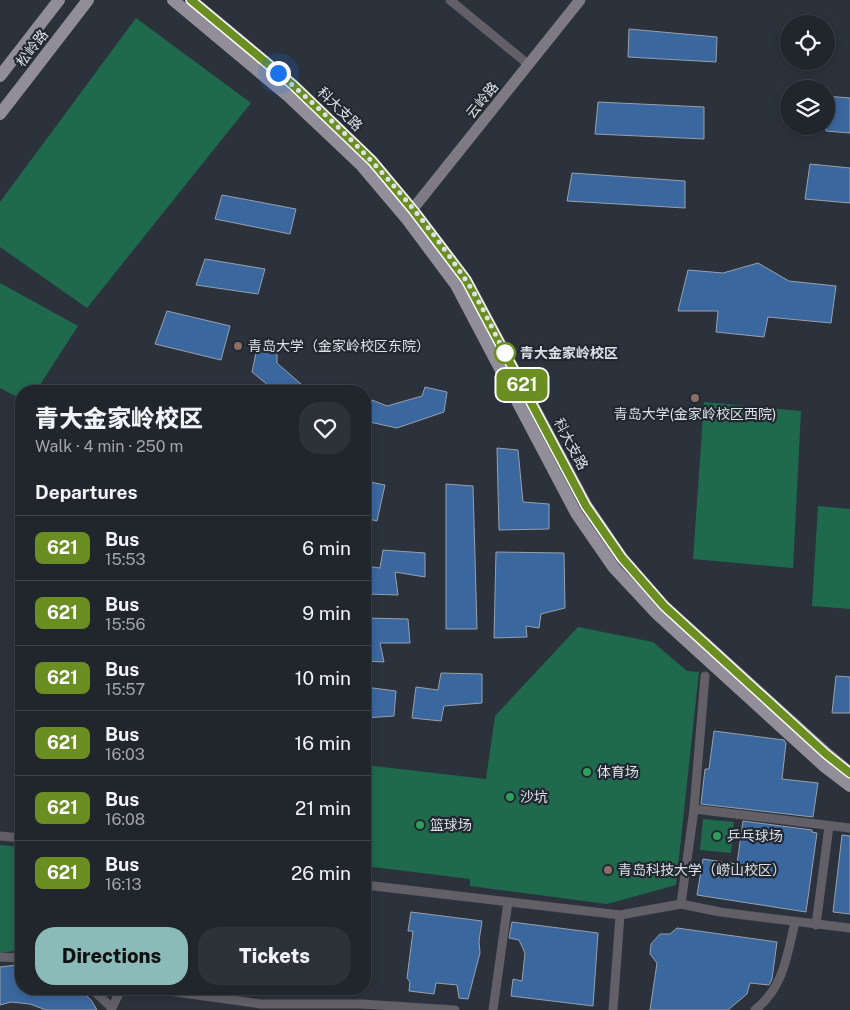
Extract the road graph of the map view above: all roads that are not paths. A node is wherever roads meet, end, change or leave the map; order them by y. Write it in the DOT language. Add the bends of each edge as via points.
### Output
graph roads {
  1 [pos="59,0"];
  2 [pos="88,0"];
  3 [pos="173,0"];
  4 [pos="191,0"];
  5 [pos="450,0"];
  6 [pos="580,0"];
  7 [pos="529,65"];
  8 [pos="0,76"];
  9 [pos="0,114"];
  10 [pos="409,214"];
  11 [pos="705,676"];
  12 [pos="850,773"];
  13 [pos="850,786"];
  14 [pos="694,809"];
  15 [pos="829,826"];
  16 [pos="850,828"];
  17 [pos="0,836"];
  18 [pos="15,837"];
  19 [pos="371,886"];
  20 [pos="508,902"];
  21 [pos="681,904"];
  22 [pos="620,915"];
  23 [pos="795,922"];
  24 [pos="816,925"];
  25 [pos="850,928"];
  26 [pos="0,957"];
  27 [pos="15,958"];
  28 [pos="98,995"];
  29 [pos="117,995"];
  30 [pos="196,995"];
  31 [pos="375,1007"];
  32 [pos="111,1009"];
  33 [pos="455,1010"];
  34 [pos="493,1010"];
  35 [pos="613,1010"];
  36 [pos="755,1010"];
  1 -- 8 [label="main road, 松岭路"];
  2 -- 9 [label="main road, 松岭路"];
  3 -- 10 [label="main road, 科大支路" via="288,96"];
  4 -- 10 [label="main road, 科大支路" via="293,85 372,161"];
  5 -- 7 [label="street"];
  6 -- 7 [label="street, 云岭路"];
  7 -- 10 [label="street, 云岭路"];
  10 -- 12 [label="main road, 科大支路" via="466,280 586,506 622,558 664,606"];
  10 -- 13 [label="main road, 科大支路" via="456,285 576,513 614,568 656,613"];
  11 -- 14 [label="street"];
  14 -- 15 [label="street"];
  14 -- 21 [label="street"];
  15 -- 16 [label="street"];
  15 -- 24 [label="street"];
  17 -- 18 [label="street"];
  19 -- 20 [label="street"];
  20 -- 22 [label="street"];
  20 -- 34 [label="street"];
  21 -- 22 [label="street"];
  21 -- 23 [label="street"];
  22 -- 35 [label="street"];
  23 -- 24 [label="street"];
  23 -- 36 [label="street" via="782,976 764,1003"];
  24 -- 25 [label="street"];
  26 -- 27 [label="street"];
  28 -- 32 [label="street"];
  29 -- 32 [label="street"];
  30 -- 31 [label="street" via="260,1004"];
  31 -- 33 [label="street"];
}
